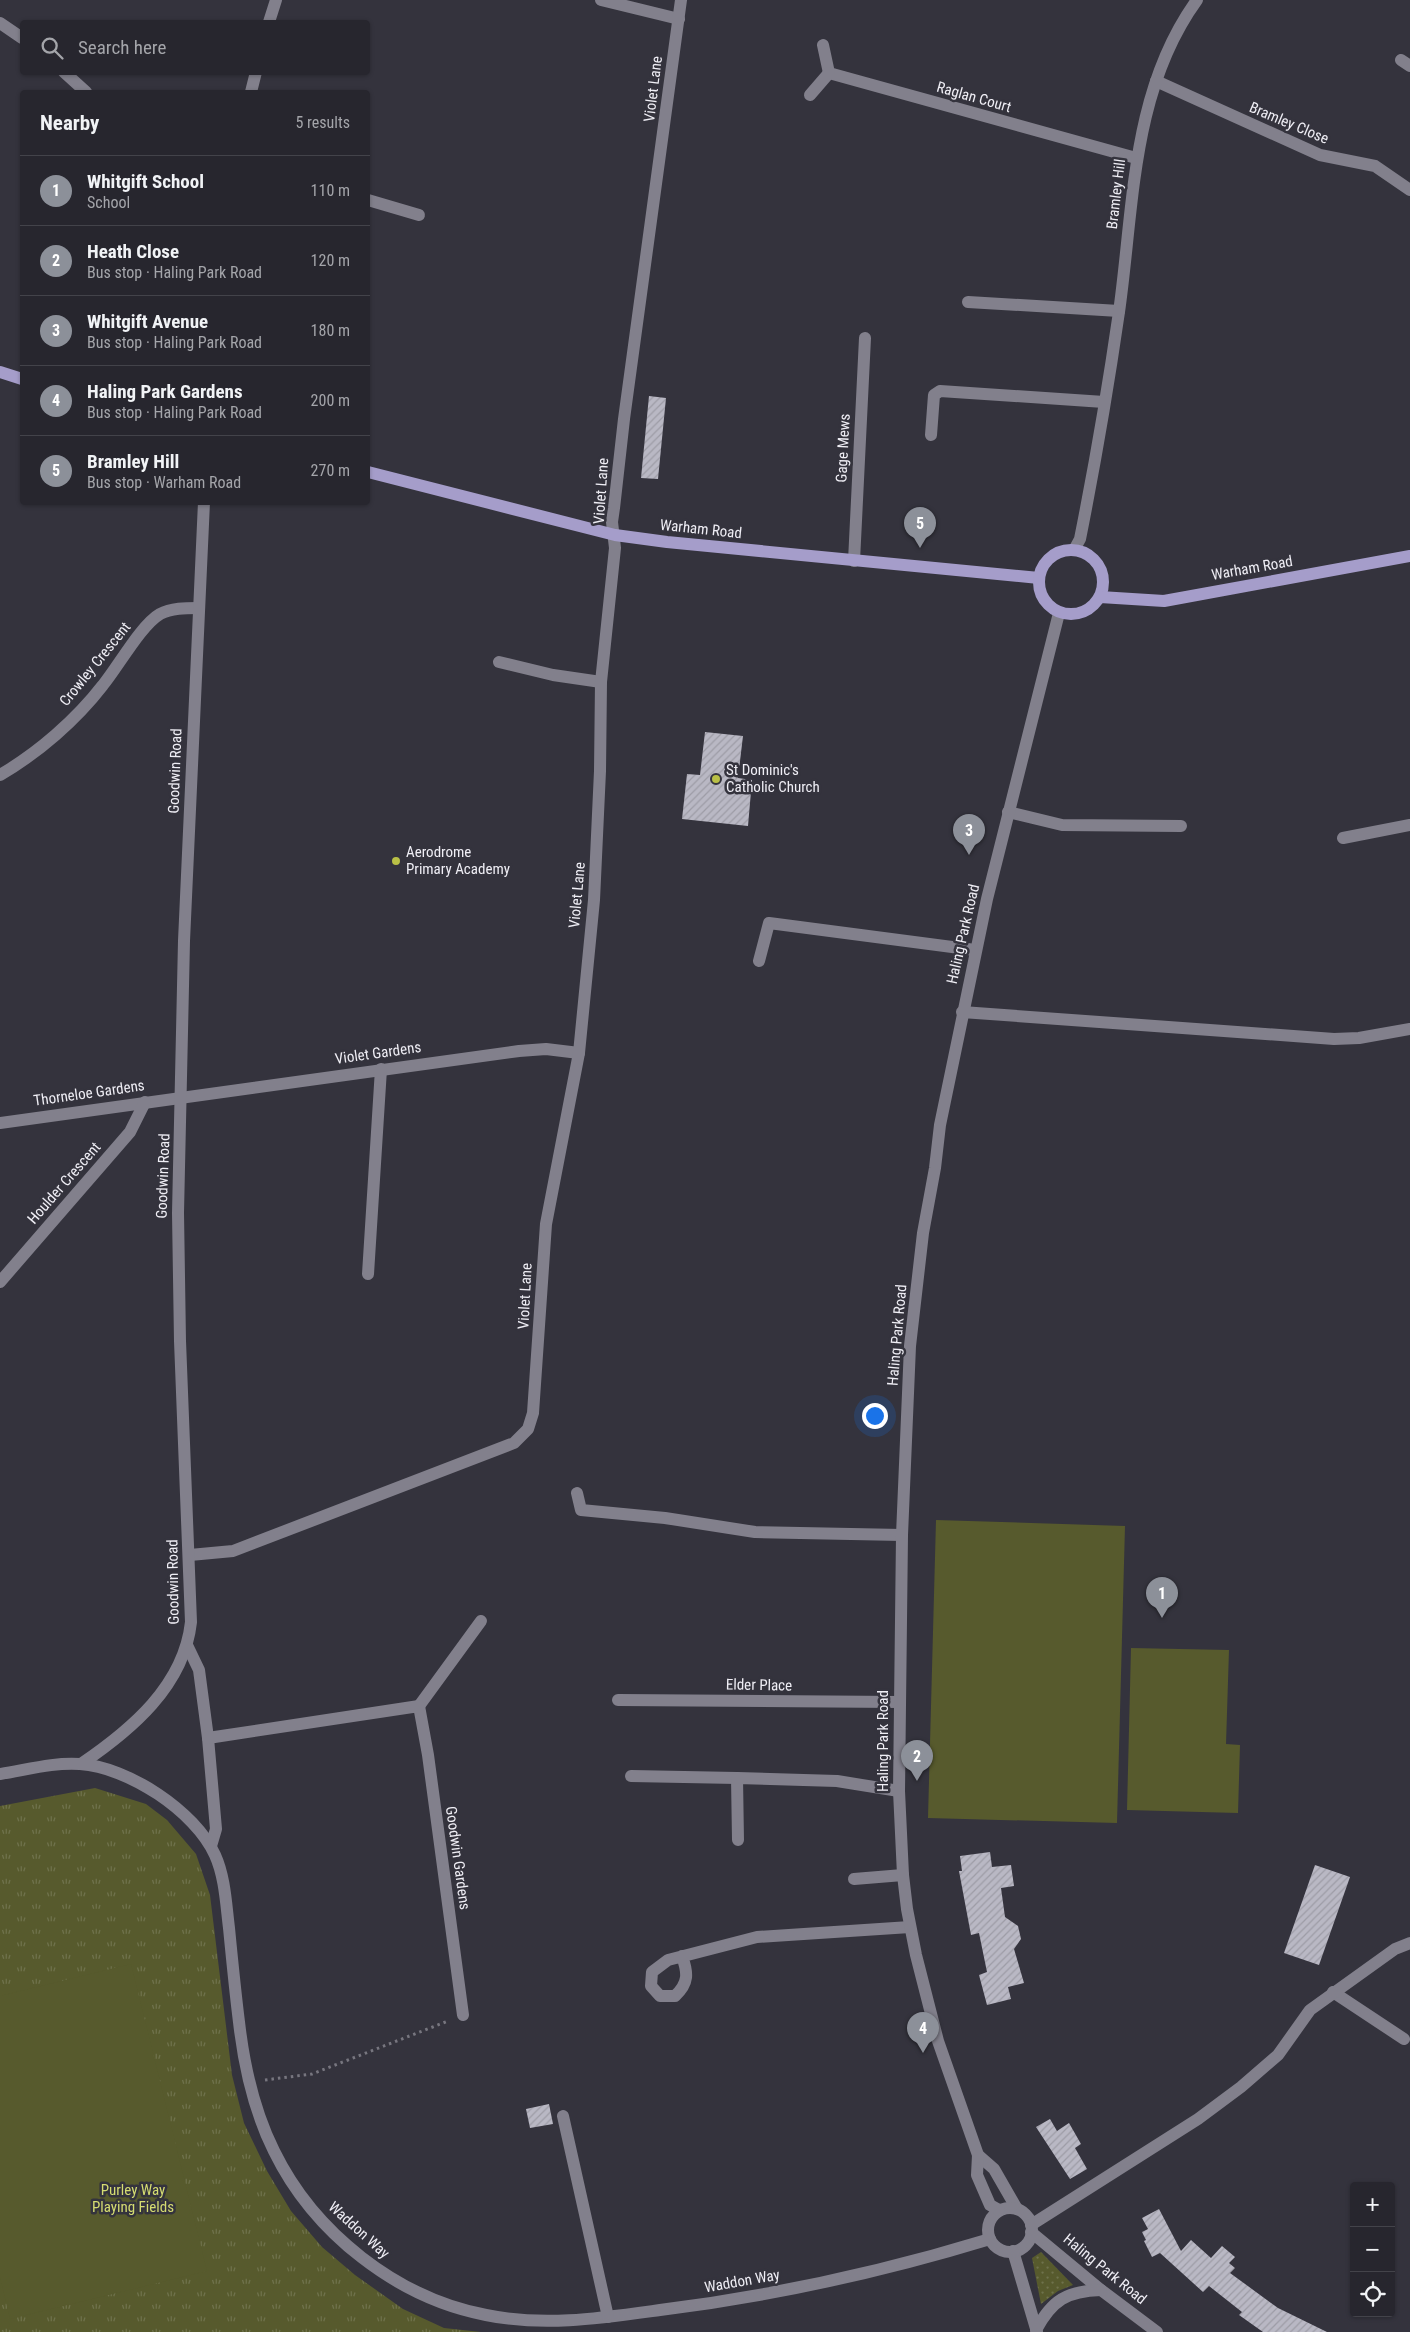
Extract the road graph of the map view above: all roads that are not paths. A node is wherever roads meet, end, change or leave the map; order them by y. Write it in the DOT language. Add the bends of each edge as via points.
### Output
graph roads {
  1 [pos="276,0"];
  2 [pos="601,0"];
  3 [pos="681,0"];
  4 [pos="1197,0"];
  5 [pos="679,19"];
  6 [pos="270,20"];
  7 [pos="0,23"];
  8 [pos="20,37"];
  9 [pos="823,45"];
  10 [pos="829,72"];
  11 [pos="67,75"];
  12 [pos="255,75"];
  13 [pos="1156,81"];
  14 [pos="84,90"];
  15 [pos="252,90"];
  16 [pos="810,95"];
  17 [pos="1136,158"];
  18 [pos="1410,190"];
  19 [pos="370,201"];
  20 [pos="419,215"];
  21 [pos="968,302"];
  22 [pos="1119,311"];
  23 [pos="865,338"];
  24 [pos="0,372"];
  25 [pos="20,378"];
  26 [pos="1104,402"];
  27 [pos="931,435"];
  28 [pos="370,473"];
  29 [pos="204,505"];
  30 [pos="615,535"];
  31 [pos="1074,550"];
  32 [pos="1410,556"];
  33 [pos="854,560"];
  34 [pos="1039,578"];
  35 [pos="1100,597"];
  36 [pos="198,608"];
  37 [pos="1060,612"];
  38 [pos="499,662"];
  39 [pos="601,682"];
  40 [pos="0,775"];
  41 [pos="1008,812"];
  42 [pos="1410,825"];
  43 [pos="1182,826"];
  44 [pos="1343,838"];
  45 [pos="975,950"];
  46 [pos="759,961"];
  47 [pos="962,1012"];
  48 [pos="1410,1029"];
  49 [pos="579,1053"];
  50 [pos="381,1069"];
  51 [pos="182,1097"];
  52 [pos="145,1102"];
  53 [pos="0,1123"];
  54 [pos="368,1274"];
  55 [pos="0,1282"];
  56 [pos="577,1493"];
  57 [pos="902,1535"];
  58 [pos="190,1555"];
  59 [pos="481,1621"];
  60 [pos="187,1644"];
  61 [pos="618,1700"];
  62 [pos="899,1702"];
  63 [pos="419,1706"];
  64 [pos="208,1738"];
  65 [pos="81,1764"];
  66 [pos="0,1774"];
  67 [pos="631,1776"];
  68 [pos="737,1778"];
  69 [pos="899,1792"];
  70 [pos="738,1840"];
  71 [pos="211,1846"];
  72 [pos="903,1875"];
  73 [pos="854,1878"];
  74 [pos="910,1927"];
  75 [pos="1410,1943"];
  76 [pos="682,1956"];
  77 [pos="1333,1992"];
  78 [pos="462,2015"];
  79 [pos="1404,2039"];
  80 [pos="563,2116"];
  81 [pos="978,2155"];
  82 [pos="1017,2209"];
  83 [pos="999,2210"];
  84 [pos="1031,2228"];
  85 [pos="990,2239"];
  86 [pos="1014,2251"];
  87 [pos="1101,2290"];
  88 [pos="608,2317"];
  89 [pos="1036,2331"];
  90 [pos="1157,2332"];
  1 -- 6 [label="street"];
  2 -- 5 [label="street"];
  3 -- 5 [label="street, Violet Lane"];
  4 -- 13 [label="street, Bramley Hill" via="1172,43"];
  5 -- 30 [label="street, Violet Lane" via="624,419 612,522"];
  7 -- 8 [label="street"];
  9 -- 10 [label="street"];
  10 -- 16 [label="street"];
  10 -- 17 [label="street, Raglan Court"];
  11 -- 14 [label="street"];
  12 -- 15 [label="street"];
  13 -- 17 [label="street, Bramley Hill"];
  13 -- 18 [label="street, Bramley Close" via="1320,155 1375,166"];
  17 -- 22 [label="street, Bramley Hill"];
  19 -- 20 [label="street"];
  21 -- 22 [label="street"];
  22 -- 26 [label="street, Bramley Hill"];
  23 -- 33 [label="street, Gage Mews"];
  24 -- 25 [label="main road"];
  26 -- 27 [label="street" via="940,391 934,395"];
  26 -- 31 [label="street, Bramley Hill" via="1080,539"];
  28 -- 30 [label="main road, Warham Road"];
  29 -- 36 [label="street, Goodwin Road"];
  30 -- 33 [label="main road, Warham Road"];
  30 -- 39 [label="street, Violet Lane"];
  31 -- 34 [label="main road" via="1055,554 1043,566"];
  31 -- 35 [label="main road" via="1086,553 1097,563 1103,576"];
  32 -- 35 [label="main road, Warham Road" via="1164,600"];
  33 -- 34 [label="main road, Warham Road"];
  34 -- 37 [label="main road" via="1040,591 1047,605"];
  35 -- 37 [label="main road" via="1082,612"];
  36 -- 40 [label="street, Crowley Crescent" via="168,611 157,616 82,710 33,753"];
  36 -- 51 [label="street, Goodwin Road" via="184,941"];
  37 -- 41 [label="street, Haling Park Road"];
  38 -- 39 [label="street"];
  39 -- 49 [label="street, Violet Lane" via="594,900"];
  41 -- 43 [label="street" via="1062,825"];
  41 -- 45 [label="street, Haling Park Road"];
  42 -- 44 [label="street"];
  45 -- 46 [label="street" via="769,923"];
  45 -- 47 [label="street, Haling Park Road"];
  47 -- 48 [label="street" via="1334,1039"];
  47 -- 57 [label="street, Haling Park Road" via="940,1125 917,1282 910,1346"];
  49 -- 50 [label="street, Violet Gardens" via="527,1050"];
  49 -- 58 [label="street, Violet Lane" via="546,1224 536,1394 528,1429 514,1443 233,1550"];
  50 -- 51 [label="street, Violet Gardens"];
  50 -- 54 [label="street"];
  51 -- 52 [label="street, Thorneloe Gardens"];
  51 -- 58 [label="street, Goodwin Road" via="178,1212"];
  52 -- 53 [label="street, Thorneloe Gardens"];
  52 -- 55 [label="street, Houlder Crescent" via="130,1132"];
  56 -- 57 [label="street" via="581,1510 665,1518 755,1532"];
  57 -- 62 [label="street, Haling Park Road"];
  58 -- 60 [label="street, Goodwin Road" via="191,1622"];
  59 -- 63 [label="street"];
  60 -- 64 [label="street, Goodwin Road" via="199,1670"];
  60 -- 65 [label="street" via="170,1679 140,1718"];
  61 -- 62 [label="street, Elder Place"];
  62 -- 69 [label="street, Haling Park Road"];
  63 -- 64 [label="street"];
  63 -- 78 [label="street, Goodwin Gardens"];
  64 -- 71 [label="street, Goodwin Road" via="216,1829"];
  65 -- 66 [label="street, Waddon Way"];
  65 -- 71 [label="street, Waddon Way" via="124,1775 152,1789 182,1814"];
  67 -- 68 [label="street"];
  68 -- 69 [label="street" via="837,1782"];
  68 -- 70 [label="street"];
  69 -- 72 [label="street, Haling Park Road"];
  71 -- 88 [label="street, Waddon Way" via="219,1864 226,1897 240,2027 250,2082 268,2138 296,2188 330,2229 380,2271 432,2299 489,2316 539,2321"];
  72 -- 73 [label="street"];
  72 -- 74 [label="street, Haling Park Road"];
  74 -- 76 [label="street" via="771,1935"];
  74 -- 81 [label="street, Haling Park Road" via="938,2041"];
  75 -- 77 [label="street" via="1395,1949"];
  77 -- 79 [label="street"];
  77 -- 84 [label="street" via="1310,2010 1278,2055 1241,2087 1198,2119"];
  80 -- 88 [label="street"];
  81 -- 82 [label="street, Haling Park Road" via="994,2168"];
  81 -- 83 [label="street, Haling Park Road" via="977,2175 990,2205"];
  82 -- 83 [label="street"];
  82 -- 84 [label="street" via="1028,2218"];
  83 -- 85 [label="street" via="991,2218 988,2228"];
  84 -- 86 [label="street" via="1024,2246"];
  84 -- 87 [label="street, Haling Park Road"];
  85 -- 86 [label="street" via="1000,2249"];
  85 -- 88 [label="street, Waddon Way" via="917,2260 787,2290"];
  86 -- 89 [label="street"];
  87 -- 89 [label="street" via="1082,2290 1062,2298 1045,2313"];
  87 -- 90 [label="street, Haling Park Road"];
}
